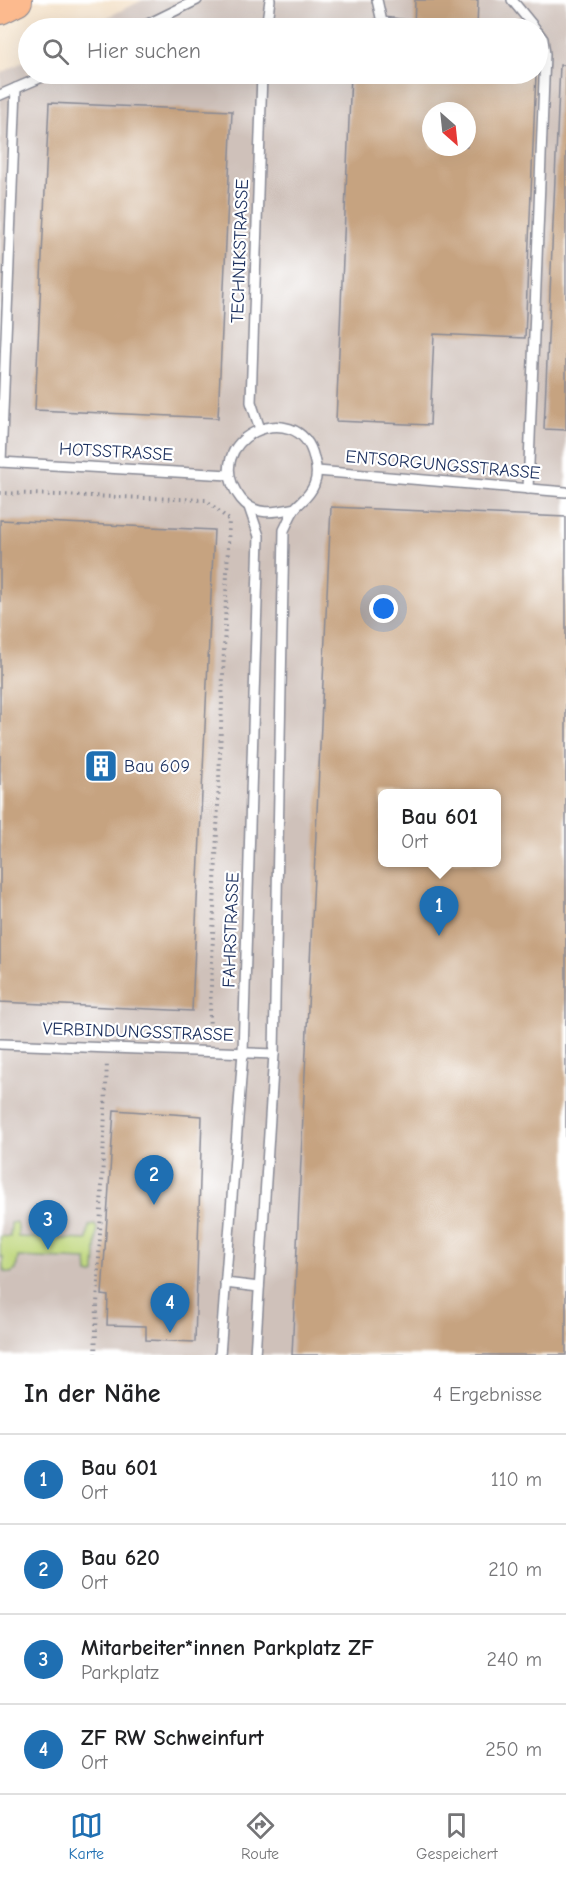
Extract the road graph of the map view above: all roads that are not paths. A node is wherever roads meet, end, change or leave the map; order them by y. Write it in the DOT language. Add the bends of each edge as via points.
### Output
graph roads {
  1 [pos="16,0"];
  2 [pos="197,0"];
  3 [pos="270,0"];
  4 [pos="377,0"];
  5 [pos="512,0"];
  6 [pos="0,8"];
  7 [pos="160,18"];
  8 [pos="267,18"];
  9 [pos="381,18"];
  10 [pos="527,18"];
  11 [pos="25,84"];
  12 [pos="262,84"];
  13 [pos="544,84"];
  14 [pos="16,88"];
  15 [pos="0,95"];
  16 [pos="260,429"];
  17 [pos="1,462"];
  18 [pos="317,471"];
  19 [pos="230,475"];
  20 [pos="528,489"];
  21 [pos="566,492"];
  22 [pos="249,507"];
  23 [pos="295,508"];
  24 [pos="0,1044"];
  25 [pos="243,1052"];
  26 [pos="274,1054"];
  27 [pos="225,1283"];
  28 [pos="260,1287"];
  29 [pos="220,1355"];
  30 [pos="255,1355"];
  1 -- 6 [label="highway"];
  2 -- 7 [label="lane"];
  3 -- 8 [label="lane"];
  4 -- 9 [label="lane"];
  5 -- 10 [label="lane"];
  11 -- 14 [label="lane"];
  12 -- 16 [label="lane, TECHNIKSTRASSE" via="251,402"];
  13 -- 20 [label="lane"];
  14 -- 15 [label="lane"];
  14 -- 17 [label="lane"];
  16 -- 18 [label="lane" via="276,426 304,438 313,451"];
  16 -- 19 [label="lane" via="239,443 231,460"];
  17 -- 19 [label="lane, HOTSSTRASSE"];
  18 -- 20 [label="lane, ENTSORGUNGSSTRASSE"];
  18 -- 23 [label="lane" via="315,485"];
  19 -- 22 [label="lane" via="234,490"];
  20 -- 21 [label="lane, ENTSORGUNGSSTRASSE"];
  22 -- 23 [label="lane" via="263,513"];
  22 -- 25 [label="lane, FAHRSTRASSE" via="259,536"];
  23 -- 26 [label="lane" via="284,530"];
  24 -- 25 [label="lane, VERBINDUNGSSTRASSE"];
  25 -- 26 [label="lane, VERBINDUNGSSTRASSE"];
  25 -- 27 [label="lane, FAHRSTRASSE"];
  26 -- 28 [label="lane"];
  27 -- 28 [label="lane"];
  27 -- 29 [label="lane, FAHRSTRASSE"];
  28 -- 30 [label="lane"];
}
